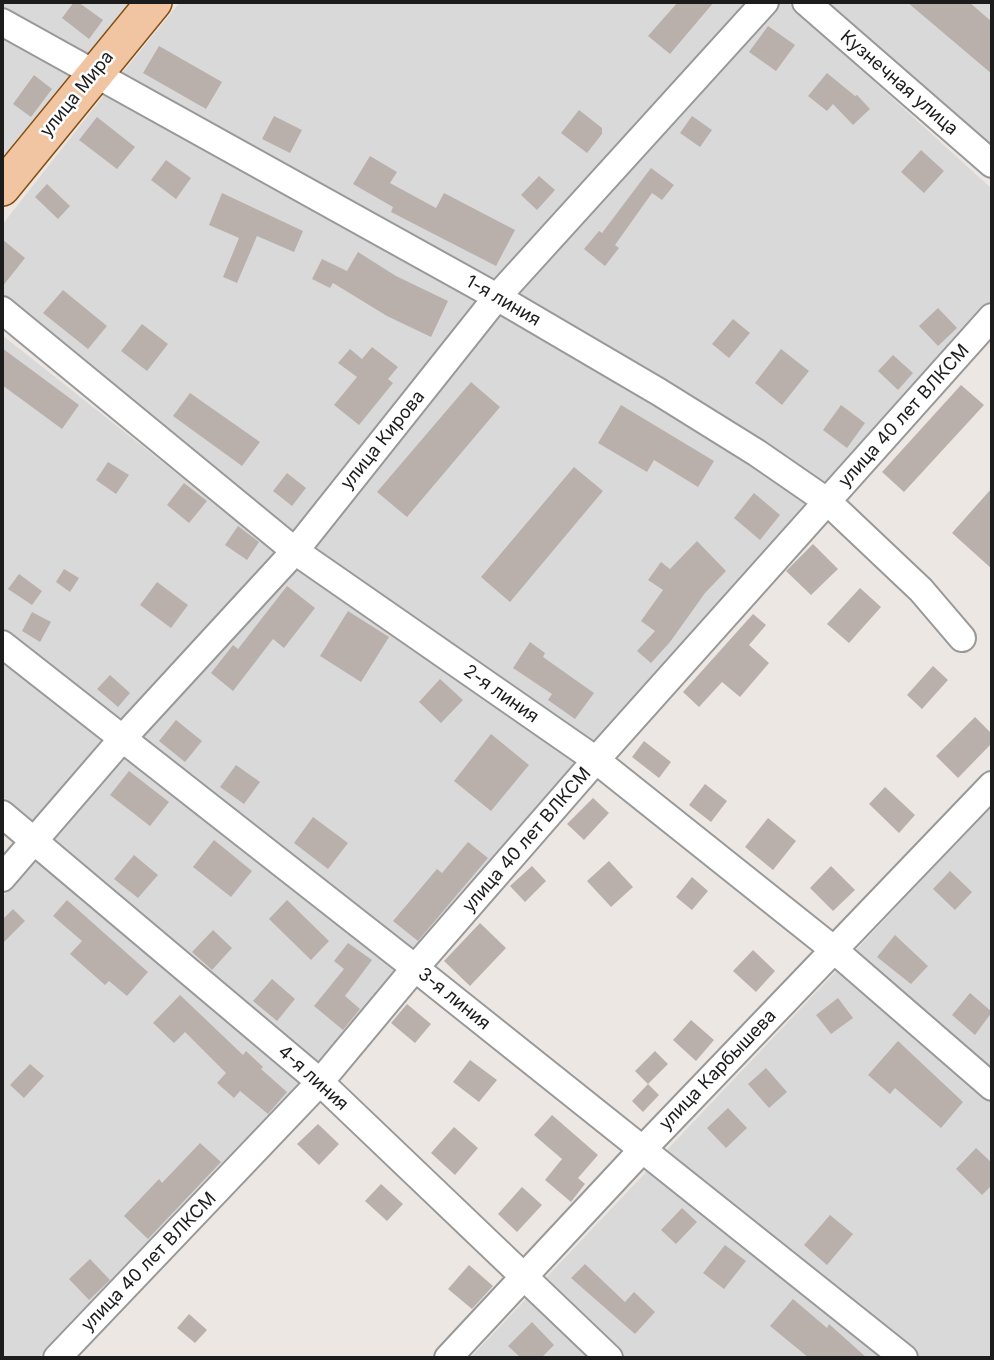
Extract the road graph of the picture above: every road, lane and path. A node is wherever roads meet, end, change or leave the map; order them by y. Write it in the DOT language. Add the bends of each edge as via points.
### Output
graph roads {
  1 [pos="154,2"];
  2 [pos="765,2"];
  3 [pos="806,2"];
  4 [pos="2,22"];
  5 [pos="94,73"];
  6 [pos="992,164"];
  7 [pos="2,188"];
  8 [pos="497,297"];
  9 [pos="2,310"];
  10 [pos="992,317"];
  11 [pos="828,502"];
  12 [pos="295,551"];
  13 [pos="962,638"];
  14 [pos="2,644"];
  15 [pos="122,739"];
  16 [pos="596,761"];
  17 [pos="992,785"];
  18 [pos="2,814"];
  19 [pos="34,844"];
  20 [pos="2,878"];
  21 [pos="833,949"];
  22 [pos="415,968"];
  23 [pos="320,1082"];
  24 [pos="992,1087"];
  25 [pos="642,1150"];
  26 [pos="522,1276"];
  27 [pos="57,1358"];
  28 [pos="448,1358"];
  29 [pos="610,1358"];
  30 [pos="904,1358"];
  1 -- 5 [label="main road, улица Мира"];
  2 -- 8 [label="street, улица Кирова"];
  3 -- 6 [label="street, Кузнечная улица"];
  4 -- 5 [label="street, 1-я линия"];
  5 -- 7 [label="main road, улица Мира"];
  5 -- 8 [label="street, 1-я линия"];
  8 -- 11 [label="street, 1-я линия" via="659,392"];
  8 -- 12 [label="street, улица Кирова"];
  9 -- 12 [label="street, 2-я линия"];
  10 -- 11 [label="street, улица 40 лет ВЛКСМ"];
  11 -- 13 [label="street, 1-я линия" via="921,590"];
  11 -- 16 [label="street, улица 40 лет ВЛКСМ"];
  12 -- 15 [label="street, улица Кирова"];
  12 -- 16 [label="street, 2-я линия"];
  14 -- 15 [label="street, 3-я линия"];
  15 -- 19 [label="street, улица Кирова"];
  15 -- 22 [label="street, 3-я линия"];
  16 -- 21 [label="street, 2-я линия"];
  16 -- 22 [label="street, улица 40 лет ВЛКСМ"];
  17 -- 21 [label="street, улица Карбышева"];
  18 -- 19 [label="street, 4-я линия"];
  19 -- 20 [label="street, улица Кирова"];
  19 -- 23 [label="street, 4-я линия"];
  21 -- 24 [label="street, 2-я линия"];
  21 -- 25 [label="street, улица Карбышева"];
  22 -- 23 [label="street, улица 40 лет ВЛКСМ"];
  22 -- 25 [label="street, 3-я линия"];
  23 -- 26 [label="street, 4-я линия"];
  23 -- 27 [label="street, улица 40 лет ВЛКСМ"];
  25 -- 26 [label="street, улица Карбышева"];
  25 -- 30 [label="street, 3-я линия"];
  26 -- 28 [label="street, улица Карбышева"];
  26 -- 29 [label="street, 4-я линия"];
}
